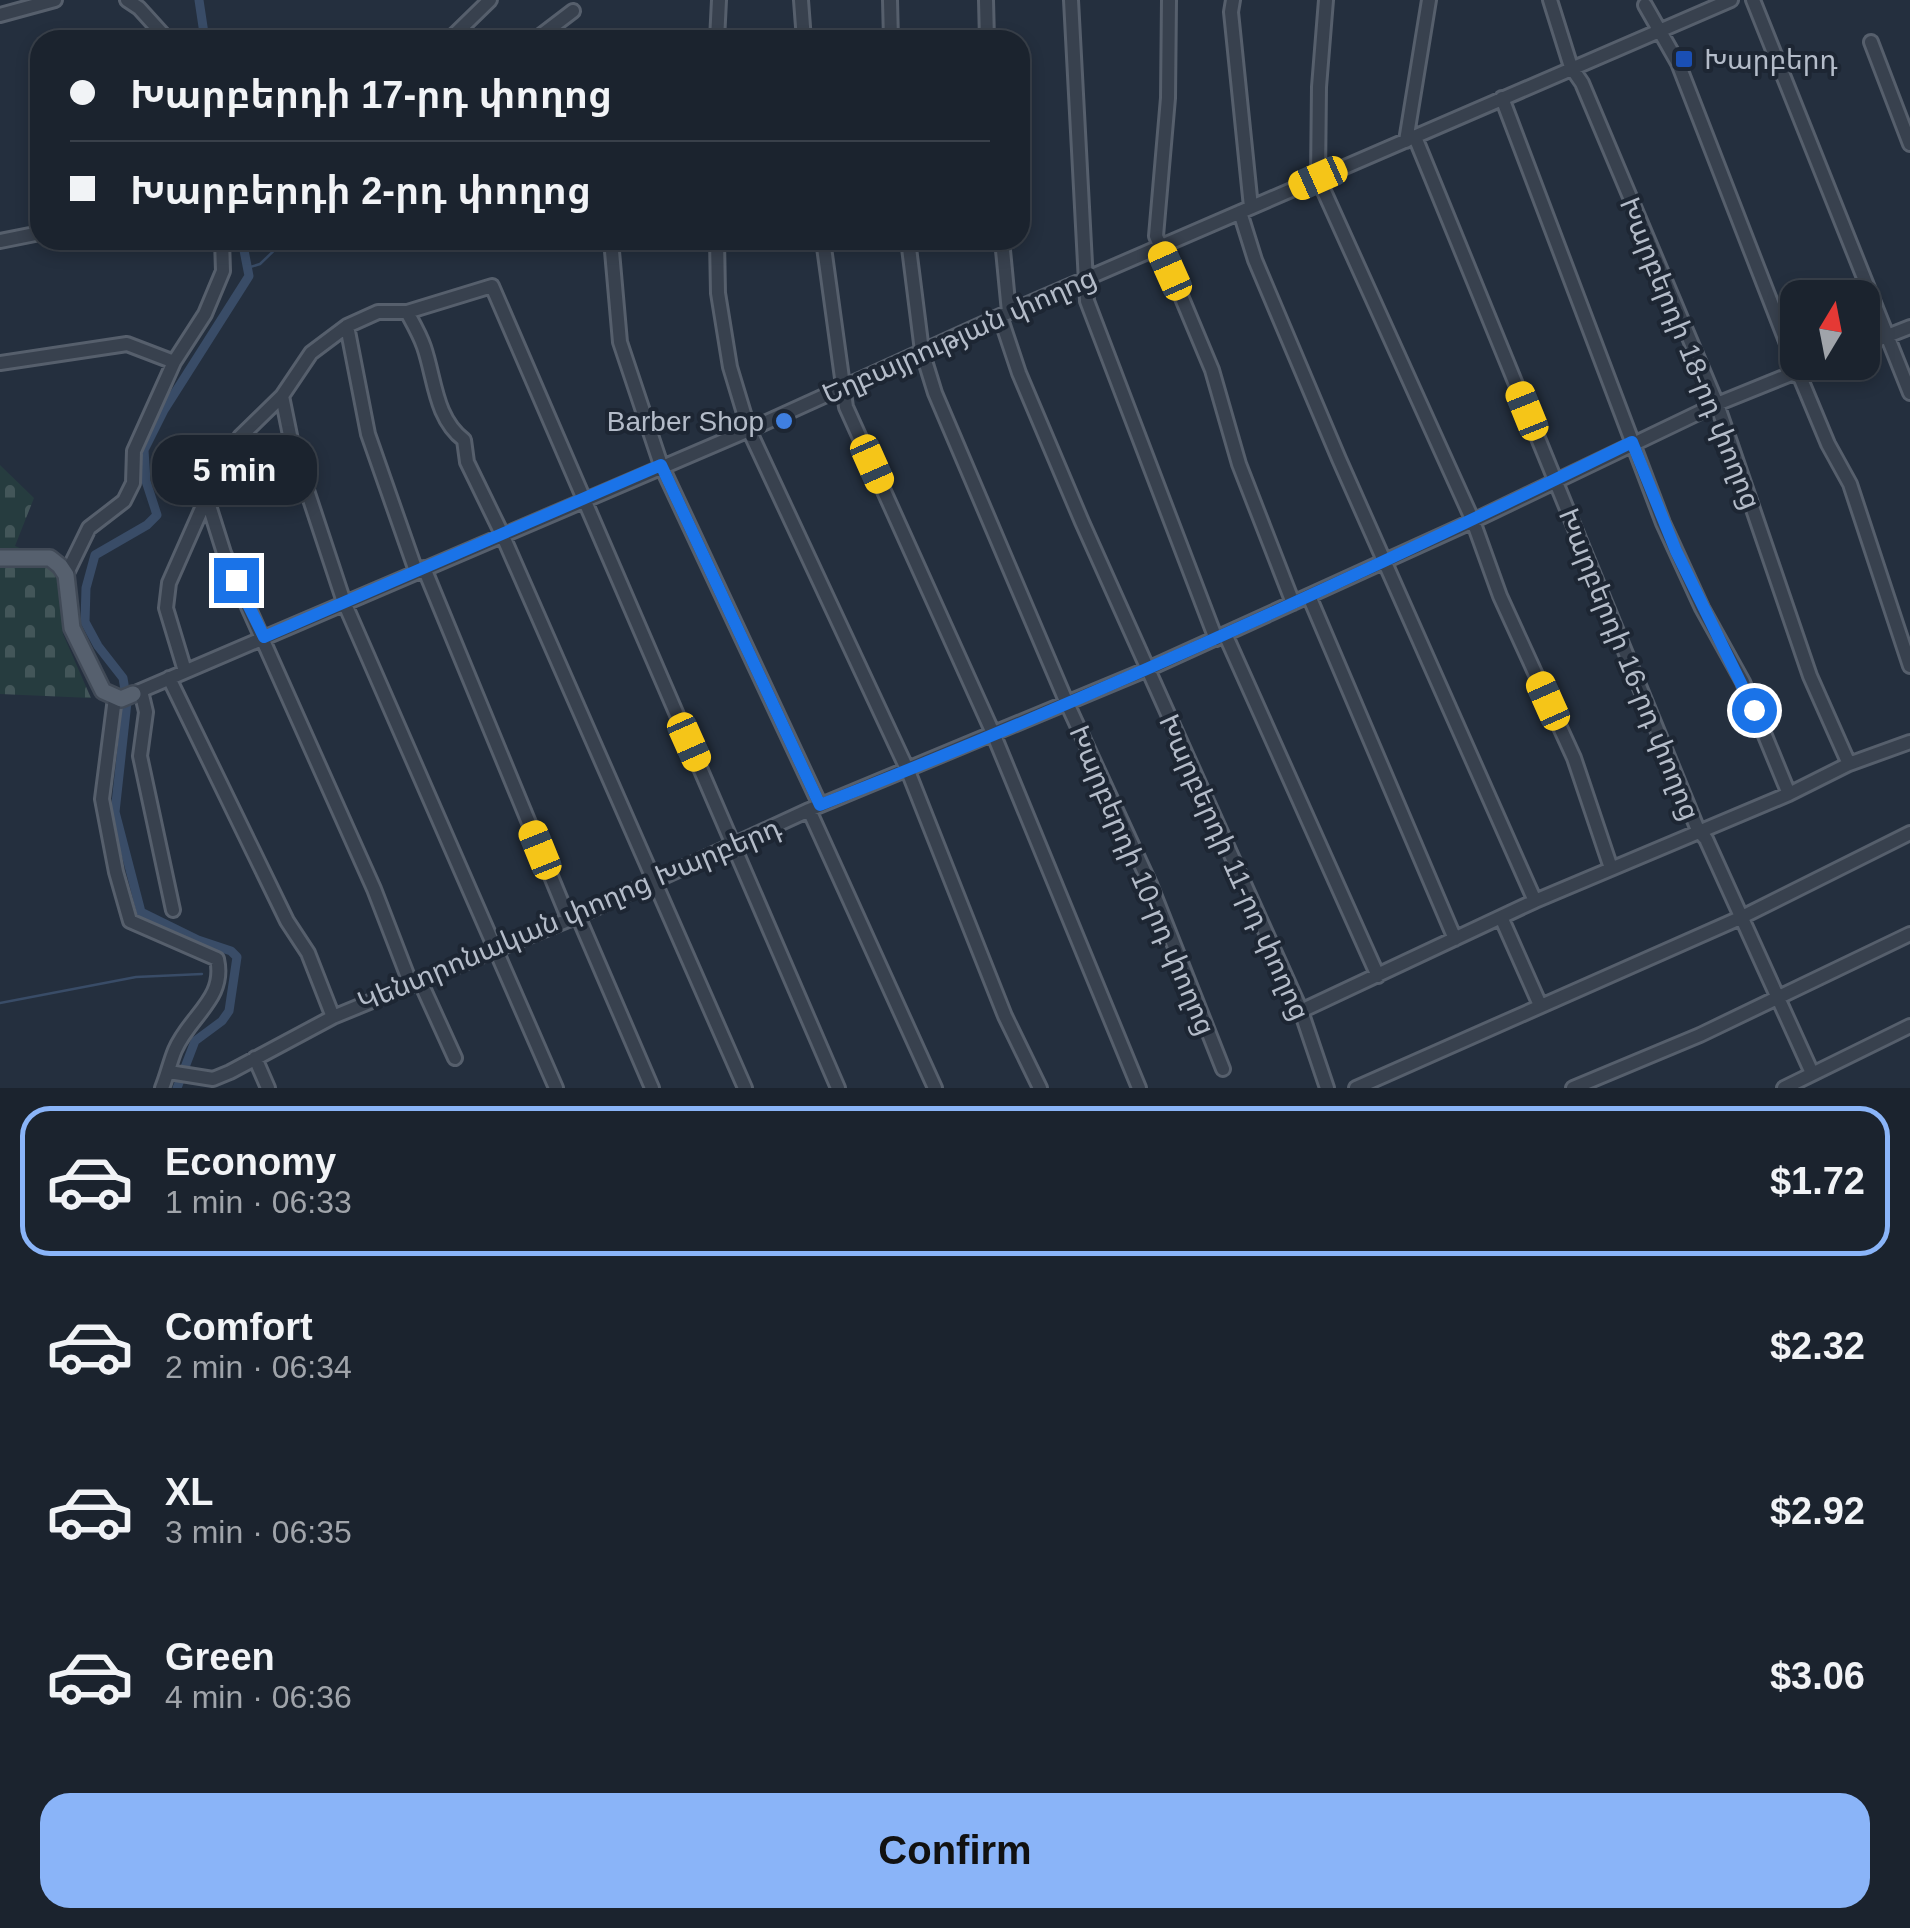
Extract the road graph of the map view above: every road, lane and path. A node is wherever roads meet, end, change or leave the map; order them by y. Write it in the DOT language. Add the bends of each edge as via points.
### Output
graph roads {
  1 [pos="55,0"];
  2 [pos="127,0"];
  3 [pos="490,0"];
  4 [pos="719,0"];
  5 [pos="801,0"];
  6 [pos="890,0"];
  7 [pos="986,0"];
  8 [pos="1072,0"];
  9 [pos="1169,0"];
  10 [pos="1234,0"];
  11 [pos="1326,0"];
  12 [pos="1429,0"];
  13 [pos="1550,0"];
  14 [pos="1731,0"];
  15 [pos="1754,0"];
  16 [pos="1645,4"];
  17 [pos="573,11"];
  18 [pos="0,15"];
  19 [pos="159,30"];
  20 [pos="459,30"];
  21 [pos="549,30"];
  22 [pos="718,30"];
  23 [pos="803,30"];
  24 [pos="891,30"];
  25 [pos="988,30"];
  26 [pos="1661,30"];
  27 [pos="1871,42"];
  28 [pos="1571,67"];
  29 [pos="1502,98"];
  30 [pos="1410,139"];
  31 [pos="1910,144"];
  32 [pos="1318,178"];
  33 [pos="1246,210"];
  34 [pos="30,235"];
  35 [pos="0,240"];
  36 [pos="1158,246"];
  37 [pos="222,250"];
  38 [pos="612,250"];
  39 [pos="718,250"];
  40 [pos="824,250"];
  41 [pos="909,250"];
  42 [pos="1002,250"];
  43 [pos="1085,278"];
  44 [pos="407,312"];
  45 [pos="1004,314"];
  46 [pos="347,326"];
  47 [pos="1780,326"];
  48 [pos="1910,327"];
  49 [pos="1885,336"];
  50 [pos="1880,338"];
  51 [pos="922,351"];
  52 [pos="174,362"];
  53 [pos="0,364"];
  54 [pos="1780,379"];
  55 [pos="1801,380"];
  56 [pos="842,386"];
  57 [pos="1910,393"];
  58 [pos="282,396"];
  59 [pos="1717,404"];
  60 [pos="749,430"];
  61 [pos="1632,442"];
  62 [pos="661,465"];
  63 [pos="1555,480"];
  64 [pos="207,499"];
  65 [pos="582,500"];
  66 [pos="1473,521"];
  67 [pos="502,534"];
  68 [pos="0,558"];
  69 [pos="1385,560"];
  70 [pos="420,569"];
  71 [pos="66,575"];
  72 [pos="1310,596"];
  73 [pos="344,602"];
  74 [pos="1292,604"];
  75 [pos="1220,636"];
  76 [pos="264,637"];
  77 [pos="1910,666"];
  78 [pos="1148,669"];
  79 [pos="185,671"];
  80 [pos="169,678"];
  81 [pos="127,695"];
  82 [pos="1066,702"];
  83 [pos="993,733"];
  84 [pos="1910,742"];
  85 [pos="1849,764"];
  86 [pos="908,771"];
  87 [pos="1789,794"];
  88 [pos="814,807"];
  89 [pos="1698,830"];
  90 [pos="1910,833"];
  91 [pos="735,846"];
  92 [pos="1611,868"];
  93 [pos="656,882"];
  94 [pos="1534,901"];
  95 [pos="172,910"];
  96 [pos="1501,917"];
  97 [pos="574,918"];
  98 [pos="1740,918"];
  99 [pos="1910,934"];
  100 [pos="1455,939"];
  101 [pos="495,950"];
  102 [pos="1378,976"];
  103 [pos="415,983"];
  104 [pos="1778,997"];
  105 [pos="1540,1005"];
  106 [pos="1301,1011"];
  107 [pos="332,1017"];
  108 [pos="1910,1026"];
  109 [pos="254,1058"];
  110 [pos="454,1058"];
  111 [pos="1223,1068"];
  112 [pos="169,1072"];
  113 [pos="1812,1074"];
  114 [pos="196,1083"];
  115 [pos="162,1088"];
  116 [pos="268,1088"];
  117 [pos="556,1088"];
  118 [pos="652,1088"];
  119 [pos="745,1088"];
  120 [pos="838,1088"];
  121 [pos="935,1088"];
  122 [pos="1040,1088"];
  123 [pos="1139,1088"];
  124 [pos="1327,1088"];
  125 [pos="1356,1088"];
  126 [pos="1573,1088"];
  127 [pos="1784,1088"];
  1 -- 18 [label="street"];
  2 -- 19 [label="street"];
  3 -- 20 [label="street"];
  4 -- 22 [label="street"];
  5 -- 23 [label="street"];
  6 -- 24 [label="street"];
  7 -- 25 [label="street"];
  8 -- 43 [label="street"];
  9 -- 36 [label="street"];
  10 -- 33 [label="street"];
  11 -- 32 [label="street"];
  12 -- 30 [label="street"];
  13 -- 28 [label="street, Խարբերդի 18-րդ փողոց"];
  14 -- 26 [label="street, Եղբայրության փողոց"];
  15 -- 49 [label="street"];
  16 -- 26 [label="street"];
  17 -- 21 [label="street"];
  26 -- 28 [label="street, Եղբայրության փողոց"];
  26 -- 47 [label="street"];
  27 -- 31 [label="street"];
  28 -- 29 [label="street, Եղբայրության փողոց"];
  28 -- 59 [label="street, Խարբերդի 18-րդ փողոց"];
  29 -- 30 [label="street, Եղբայրության փողոց"];
  29 -- 61 [label="street"];
  30 -- 32 [label="street, Եղբայրության փողոց"];
  30 -- 63 [label="street, Խարբերդի 16-րդ փողոց"];
  32 -- 33 [label="street, Եղբայրության փողոց"];
  32 -- 66 [label="street"];
  33 -- 36 [label="street, Եղբայրության փողոց"];
  33 -- 69 [label="street" via="1256,260"];
  34 -- 35 [label="street"];
  36 -- 43 [label="street, Եղբայրության փողոց"];
  36 -- 74 [label="street" via="1212,370"];
  37 -- 52 [label="street" via="222,271 206,314"];
  38 -- 62 [label="street" via="620,342"];
  39 -- 60 [label="street" via="730,367"];
  40 -- 56 [label="street"];
  41 -- 51 [label="street, Խարբերդի 10-րդ փողոց"];
  42 -- 45 [label="street, Խարբերդի 11-րդ փողոց"];
  43 -- 45 [label="street, Եղբայրության փողոց"];
  43 -- 75 [label="street" via="1087,301"];
  44 -- 46 [label="street" via="378,312"];
  44 -- 65 [label="street" via="492,286"];
  44 -- 67 [label="street" via="451,430 464,440 467,462"];
  45 -- 51 [label="street, Եղբայրության փողոց"];
  45 -- 78 [label="street, Խարբերդի 11-րդ փողոց" via="1019,373"];
  46 -- 58 [label="street" via="311,353"];
  46 -- 70 [label="street" via="368,434"];
  48 -- 49 [label="street"];
  49 -- 50 [label="street"];
  49 -- 57 [label="street"];
  51 -- 56 [label="street, Եղբայրության փողոց"];
  51 -- 82 [label="street, Խարբերդի 10-րդ փողոց"];
  52 -- 53 [label="street" via="128,344"];
  52 -- 71 [label="street" via="134,451 133,483 124,501 89,528"];
  54 -- 59 [label="street, Կենտրոնական փողոց Խարբերդ"];
  55 -- 77 [label="street" via="1850,484"];
  56 -- 60 [label="street, Եղբայրության փողոց"];
  56 -- 83 [label="street"];
  58 -- 64 [label="street" via="240,437"];
  58 -- 73 [label="street"];
  59 -- 61 [label="street, Կենտրոնական փողոց Խարբերդ"];
  59 -- 85 [label="street, Խարբերդի 18-րդ փողոց" via="1810,676"];
  60 -- 62 [label="street, Եղբայրության փողոց"];
  60 -- 86 [label="street"];
  61 -- 63 [label="street, Կենտրոնական փողոց Խարբերդ"];
  61 -- 87 [label="street" via="1662,522 1743,682"];
  62 -- 65 [label="street, Եղբայրության փողոց"];
  62 -- 88 [label="street"];
  63 -- 66 [label="street, Կենտրոնական փողոց Խարբերդ"];
  63 -- 89 [label="street, Խարբերդի 16-րդ փողոց"];
  64 -- 76 [label="street"];
  64 -- 79 [label="street" via="169,583 166,608"];
  65 -- 67 [label="street, Եղբայրության փողոց"];
  65 -- 91 [label="street"];
  66 -- 69 [label="street, Կենտրոնական փողոց Խարբերդ"];
  66 -- 92 [label="street" via="1574,758"];
  67 -- 70 [label="street, Եղբայրության փողոց"];
  67 -- 93 [label="street"];
  68 -- 71 [label="main road" via="50,558"];
  69 -- 72 [label="street, Կենտրոնական փողոց Խարբերդ"];
  69 -- 94 [label="street"];
  70 -- 73 [label="street, Եղբայրության փողոց"];
  70 -- 97 [label="street"];
  71 -- 81 [label="main road" via="72,628 102,691"];
  72 -- 74 [label="street, Կենտրոնական փողոց Խարբերդ"];
  72 -- 100 [label="street"];
  73 -- 76 [label="street, Եղբայրության փողոց"];
  73 -- 101 [label="street"];
  74 -- 75 [label="street, Կենտրոնական փողոց Խարբերդ"];
  75 -- 78 [label="street, Կենտրոնական փողոց Խարբերդ"];
  75 -- 102 [label="street"];
  76 -- 79 [label="street, Եղբայրության փողոց"];
  76 -- 103 [label="street"];
  78 -- 82 [label="street, Կենտրոնական փողոց Խարբերդ"];
  78 -- 106 [label="street, Խարբերդի 11-րդ փողոց"];
  79 -- 80 [label="street, Եղբայրության փողոց"];
  80 -- 81 [label="street, Եղբայրության փողոց"];
  80 -- 107 [label="street" via="308,953"];
  81 -- 95 [label="street" via="146,712 140,756"];
  81 -- 112 [label="street" via="102,799 130,920 217,960 221,978 175,1050"];
  82 -- 83 [label="street, Կենտրոնական փողոց Խարբերդ"];
  82 -- 111 [label="street, Խարբերդի 10-րդ փողոց" via="1150,884"];
  83 -- 86 [label="street, Կենտրոնական փողոց Խարբերդ"];
  83 -- 123 [label="street"];
  84 -- 85 [label="street"];
  85 -- 87 [label="street"];
  86 -- 88 [label="street, Կենտրոնական փողոց Խարբերդ"];
  86 -- 122 [label="street"];
  87 -- 89 [label="street"];
  88 -- 91 [label="street, Կենտրոնական փողոց Խարբերդ"];
  88 -- 121 [label="street"];
  89 -- 92 [label="street"];
  89 -- 98 [label="street, Խարբերդի 16-րդ փողոց"];
  90 -- 98 [label="street"];
  91 -- 93 [label="street, Կենտրոնական փողոց Խարբերդ"];
  91 -- 120 [label="street"];
  92 -- 94 [label="street"];
  93 -- 97 [label="street, Կենտրոնական փողոց Խարբերդ"];
  93 -- 119 [label="street"];
  94 -- 96 [label="street"];
  96 -- 100 [label="street"];
  96 -- 105 [label="street"];
  97 -- 101 [label="street, Կենտրոնական փողոց Խարբերդ"];
  97 -- 118 [label="street"];
  98 -- 104 [label="street, Խարբերդի 16-րդ փողոց"];
  98 -- 105 [label="street"];
  99 -- 104 [label="street"];
  100 -- 102 [label="street"];
  101 -- 103 [label="street, Կենտրոնական փողոց Խարբերդ"];
  101 -- 117 [label="street"];
  102 -- 106 [label="street"];
  103 -- 107 [label="street, Կենտրոնական փողոց Խարբերդ"];
  103 -- 110 [label="street"];
  104 -- 113 [label="street, Խարբերդի 16-րդ փողոց"];
  104 -- 126 [label="street"];
  105 -- 125 [label="street"];
  106 -- 124 [label="street, Խարբերդի 11-րդ փողոց"];
  107 -- 109 [label="street, Կենտրոնական փողոց Խարբերդ"];
  108 -- 113 [label="street"];
  109 -- 114 [label="street, Կենտրոնական փողոց Խարբերդ"];
  109 -- 116 [label="street"];
  112 -- 114 [label="street"];
  112 -- 115 [label="street"];
  113 -- 127 [label="street"];
}
